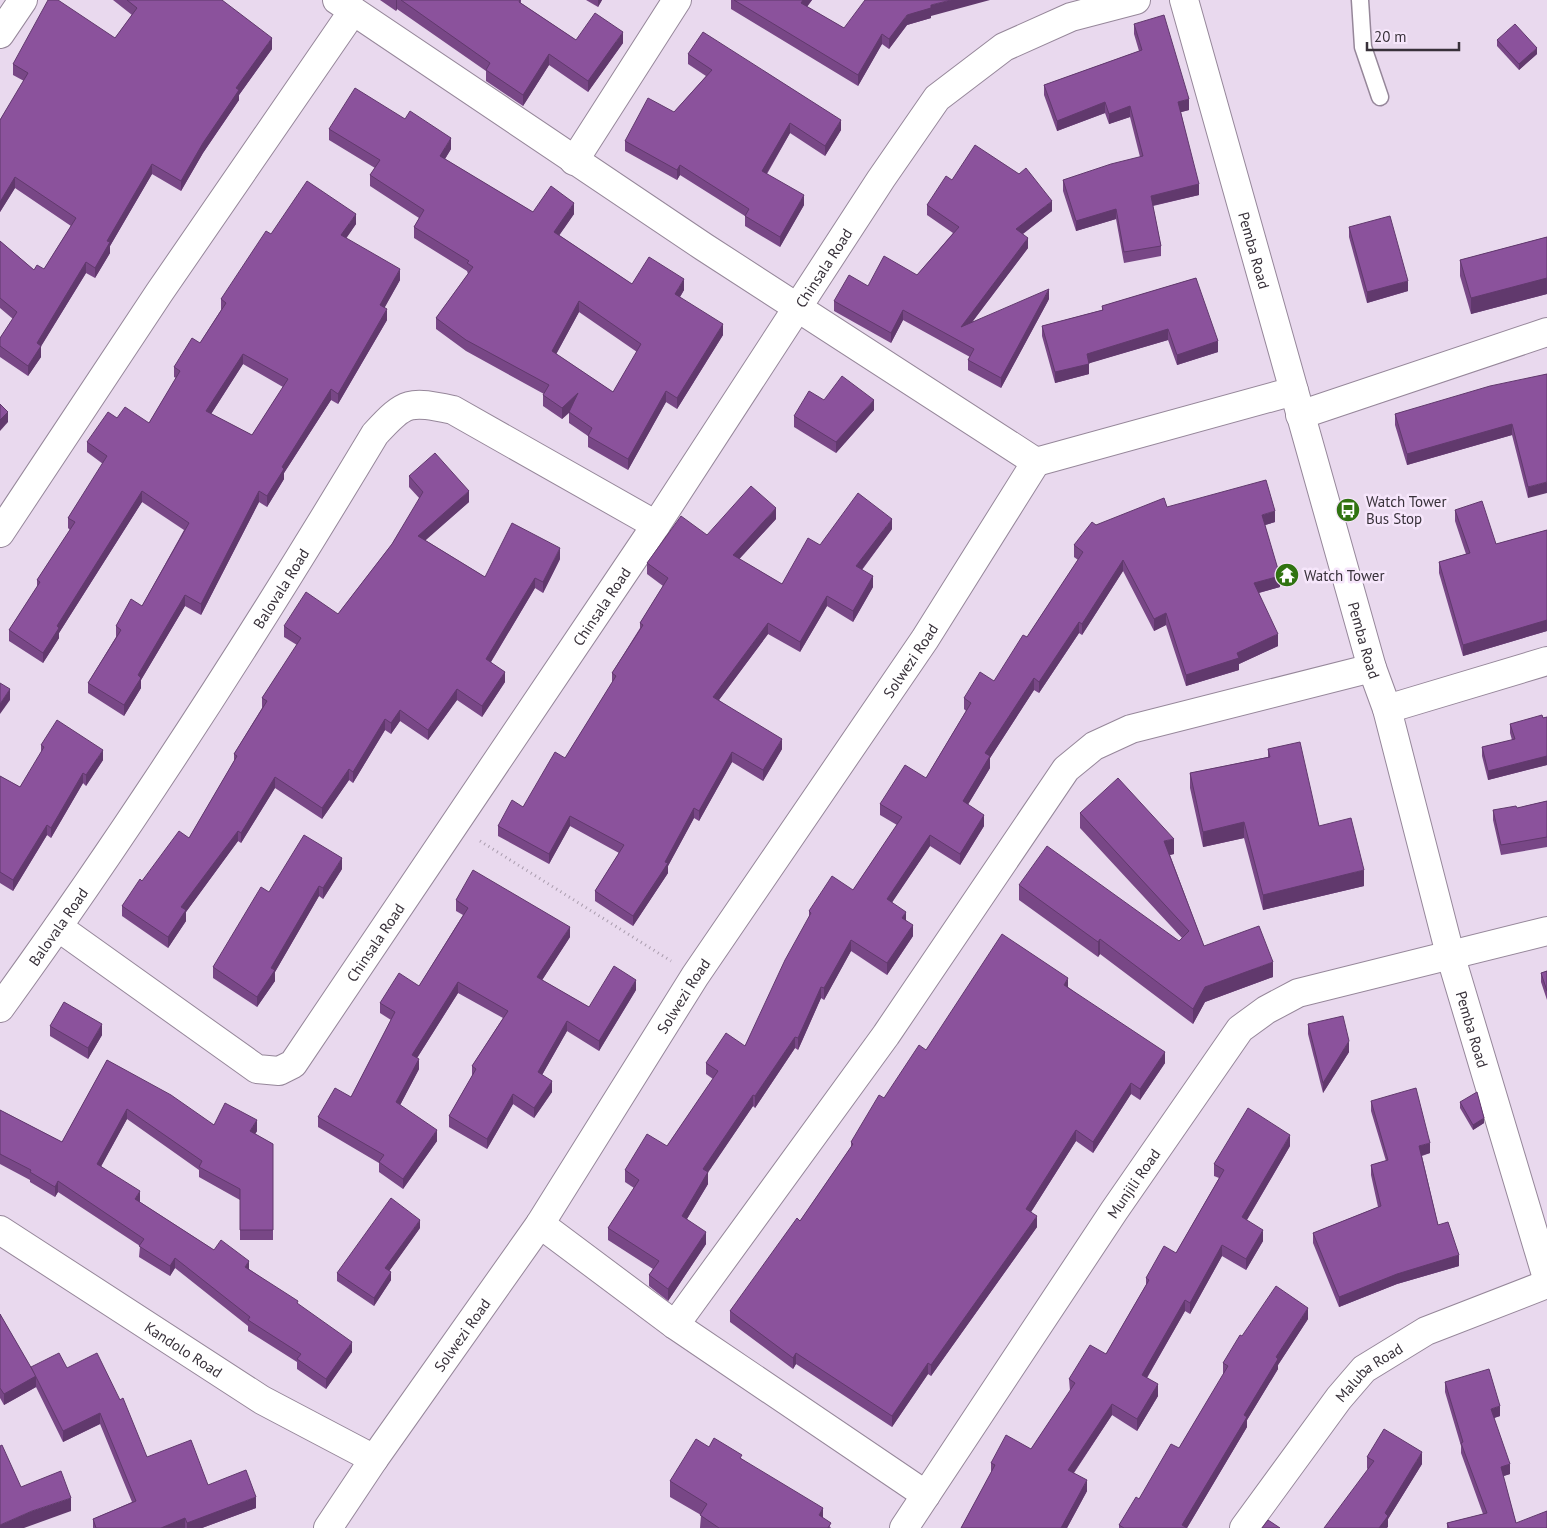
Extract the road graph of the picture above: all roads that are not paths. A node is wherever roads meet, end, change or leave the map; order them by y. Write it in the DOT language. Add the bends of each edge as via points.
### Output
graph roads {
  1 [pos="23,0"];
  2 [pos="677,0"];
  3 [pos="1136,0"];
  4 [pos="1184,0"];
  5 [pos="1360,0"];
  6 [pos="345,6"];
  7 [pos="1069,9"];
  8 [pos="0,34"];
  9 [pos="1380,97"];
  10 [pos="574,161"];
  11 [pos="797,308"];
  12 [pos="1547,332"];
  13 [pos="1297,403"];
  14 [pos="1036,462"];
  15 [pos="656,525"];
  16 [pos="0,533"];
  17 [pos="1547,661"];
  18 [pos="1372,668"];
  19 [pos="1388,709"];
  20 [pos="58,927"];
  21 [pos="1547,931"];
  22 [pos="1450,954"];
  23 [pos="0,1008"];
  24 [pos="540,1224"];
  25 [pos="0,1230"];
  26 [pos="1547,1278"];
  27 [pos="1547,1284"];
  28 [pos="675,1325"];
  29 [pos="374,1459"];
  30 [pos="926,1494"];
  31 [pos="328,1528"];
  32 [pos="904,1528"];
  33 [pos="1244,1528"];
  1 -- 8 [label="street"];
  2 -- 10 [label="street"];
  3 -- 7 [label="street, Chinsala Road"];
  4 -- 13 [label="street, Pemba Road"];
  5 -- 9 [label="lane" via="1363,47"];
  6 -- 10 [label="street"];
  6 -- 16 [label="street"];
  7 -- 11 [label="street, Chinsala Road" via="1004,47 937,98"];
  10 -- 11 [label="street"];
  11 -- 14 [label="street"];
  11 -- 15 [label="street, Chinsala Road"];
  12 -- 13 [label="street"];
  13 -- 14 [label="street" via="1142,435"];
  13 -- 18 [label="street, Pemba Road"];
  14 -- 24 [label="street, Solwezi Road" via="925,639 695,976"];
  15 -- 20 [label="street, Balovala Road" via="453,410 418,402 395,412 375,434 280,593"];
  15 -- 20 [label="street, Chinsala Road" via="293,1064 279,1071 257,1069"];
  17 -- 19 [label="street"];
  18 -- 19 [label="street, Pemba Road"];
  18 -- 28 [label="street" via="1131,729 1094,746 1066,769 886,1035"];
  19 -- 22 [label="street, Pemba Road"];
  20 -- 23 [label="street, Balovala Road"];
  21 -- 22 [label="street, Munjili Road"];
  22 -- 26 [label="street, Pemba Road"];
  22 -- 30 [label="street, Munjili Road" via="1298,992 1240,1028"];
  24 -- 28 [label="street"];
  24 -- 29 [label="street, Solwezi Road"];
  25 -- 29 [label="street, Kandolo Road" via="262,1400"];
  27 -- 33 [label="street, Maluba Road" via="1426,1331 1364,1369"];
  28 -- 30 [label="street"];
  29 -- 31 [label="street, Solwezi Road"];
  30 -- 32 [label="street, Munjili Road"];
}
